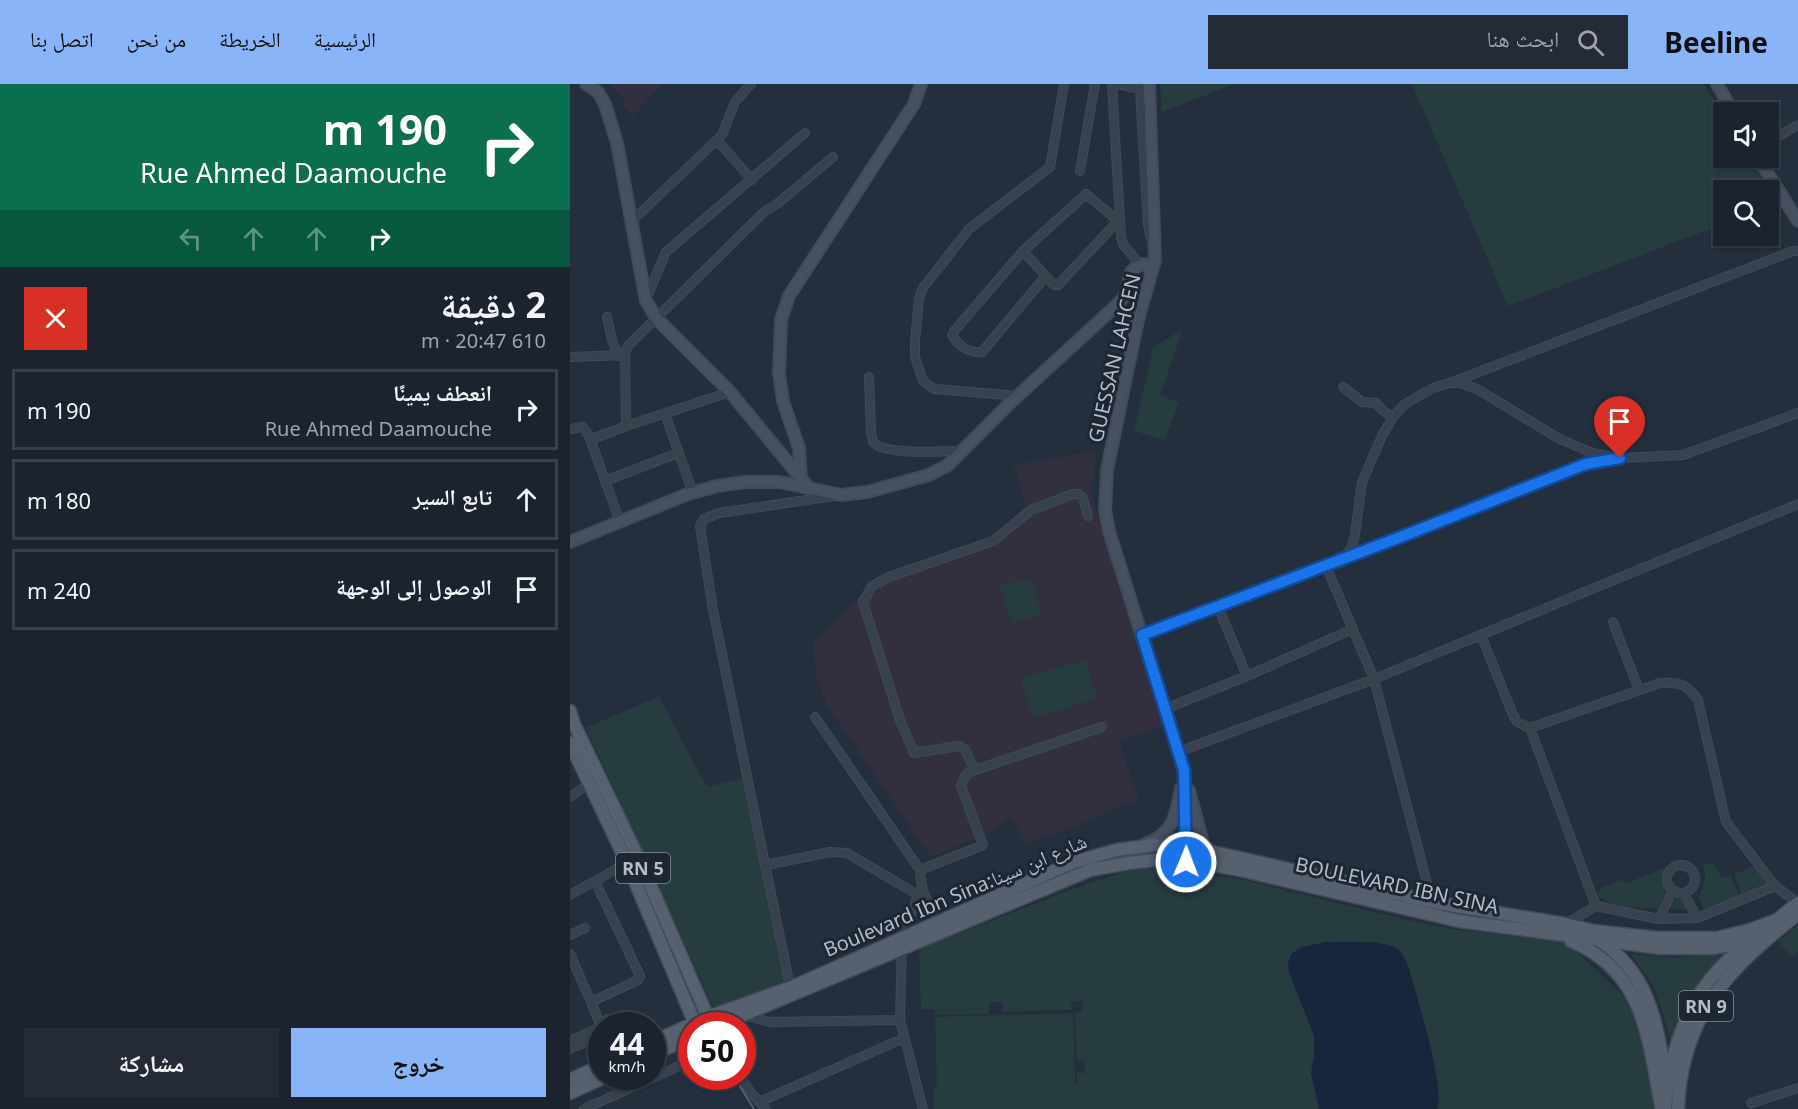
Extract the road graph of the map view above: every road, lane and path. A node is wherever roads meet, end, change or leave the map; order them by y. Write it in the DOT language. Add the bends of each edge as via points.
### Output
graph roads {
  1 [pos="586,84"];
  2 [pos="751,84"];
  3 [pos="921,84"];
  4 [pos="1053,84"];
  5 [pos="1095,84"];
  6 [pos="1115,84"];
  7 [pos="1717,84"];
  8 [pos="1064,85"];
  9 [pos="1146,89"];
  10 [pos="1727,102"];
  11 [pos="1798,125"];
  12 [pos="805,133"];
  13 [pos="1779,136"];
  14 [pos="717,140"];
  15 [pos="833,157"];
  16 [pos="1764,168"];
  17 [pos="1080,171"];
  18 [pos="752,180"];
  19 [pos="1798,221"];
  20 [pos="631,222"];
  21 [pos="1119,222"];
  22 [pos="1023,251"];
  23 [pos="1798,251"];
  24 [pos="1140,266"];
  25 [pos="1152,270"];
  26 [pos="1045,277"];
  27 [pos="646,301"];
  28 [pos="607,317"];
  29 [pos="657,319"];
  30 [pos="622,356"];
  31 [pos="570,357"];
  32 [pos="869,376"];
  33 [pos="1449,383"];
  34 [pos="1343,387"];
  35 [pos="730,392"];
  36 [pos="1018,396"];
  37 [pos="1798,413"];
  38 [pos="665,414"];
  39 [pos="1393,417"];
  40 [pos="626,426"];
  41 [pos="570,429"];
  42 [pos="590,440"];
  43 [pos="962,451"];
  44 [pos="678,453"];
  45 [pos="1620,458"];
  46 [pos="605,481"];
  47 [pos="805,484"];
  48 [pos="693,493"];
  49 [pos="841,495"];
  50 [pos="1798,504"];
  51 [pos="1088,516"];
  52 [pos="620,522"];
  53 [pos="570,542"];
  54 [pos="1345,558"];
  55 [pos="1326,566"];
  56 [pos="1218,607"];
  57 [pos="1613,622"];
  58 [pos="1353,629"];
  59 [pos="1142,635"];
  60 [pos="1481,635"];
  61 [pos="1247,676"];
  62 [pos="1374,679"];
  63 [pos="1640,690"];
  64 [pos="1165,709"];
  65 [pos="570,711"];
  66 [pos="814,717"];
  67 [pos="1102,727"];
  68 [pos="1530,728"];
  69 [pos="570,743"];
  70 [pos="1178,752"];
  71 [pos="975,770"];
  72 [pos="1184,770"];
  73 [pos="590,783"];
  74 [pos="570,797"];
  75 [pos="1141,846"];
  76 [pos="1187,848"];
  77 [pos="1210,851"];
  78 [pos="1186,862"];
  79 [pos="627,863"];
  80 [pos="766,865"];
  81 [pos="920,870"];
  82 [pos="595,881"];
  83 [pos="1775,886"];
  84 [pos="1673,890"];
  85 [pos="920,891"];
  86 [pos="1684,892"];
  87 [pos="570,895"];
  88 [pos="1432,902"];
  89 [pos="1798,903"];
  90 [pos="1596,906"];
  91 [pos="1798,914"];
  92 [pos="1697,918"];
  93 [pos="1659,919"];
  94 [pos="943,920"];
  95 [pos="1565,924"];
  96 [pos="1778,924"];
  97 [pos="585,928"];
  98 [pos="570,935"];
  99 [pos="1556,935"];
  100 [pos="1758,936"];
  101 [pos="1601,941"];
  102 [pos="900,946"];
  103 [pos="570,954"];
  104 [pos="791,992"];
  105 [pos="591,1002"];
  106 [pos="595,1012"];
  107 [pos="690,1012"];
  108 [pos="707,1012"];
  109 [pos="740,1012"];
  110 [pos="747,1012"];
  111 [pos="756,1018"];
  112 [pos="900,1020"];
  113 [pos="588,1033"];
  114 [pos="904,1038"];
  115 [pos="570,1041"];
  116 [pos="588,1041"];
  117 [pos="570,1049"];
  118 [pos="678,1066"];
  119 [pos="588,1072"];
  120 [pos="570,1080"];
  121 [pos="1667,1082"];
  122 [pos="588,1085"];
  123 [pos="1798,1089"];
  124 [pos="750,1090"];
  125 [pos="570,1093"];
  126 [pos="759,1102"];
  127 [pos="1751,1103"];
  128 [pos="584,1109"];
  129 [pos="766,1109"];
  130 [pos="923,1109"];
  131 [pos="1663,1109"];
  132 [pos="1676,1109"];
  1 -- 20 [label="street" via="605,104 617,143"];
  2 -- 14 [label="street" via="735,102"];
  3 -- 47 [label="street" via="914,104 789,296 781,320 779,373 783,401 799,448"];
  4 -- 8 [label="street"];
  5 -- 17 [label="street"];
  6 -- 9 [label="street"];
  6 -- 21 [label="street"];
  7 -- 10 [label="street"];
  8 -- 36 [label="street" via="1050,167 969,229 919,298 915,357 923,381 934,389"];
  9 -- 25 [label="street, GUESSAN LAHCEN" via="1155,254"];
  11 -- 13 [label="street"];
  12 -- 18 [label="street"];
  14 -- 18 [label="street"];
  14 -- 20 [label="street"];
  15 -- 29 [label="street" via="765,211"];
  16 -- 19 [label="street"];
  18 -- 27 [label="street" via="666,252"];
  20 -- 27 [label="street"];
  21 -- 22 [label="street" via="1086,194"];
  21 -- 24 [label="street" via="1123,244"];
  21 -- 26 [label="street" via="1060,283 1054,285"];
  22 -- 26 [label="street"];
  22 -- 26 [label="street" via="955,330 955,340 967,351 982,352"];
  23 -- 33 [label="street"];
  24 -- 25 [label="street" via="1144,264"];
  24 -- 36 [label="street" via="1129,274 1126,293 1119,303"];
  25 -- 59 [label="street, GUESSAN LAHCEN" via="1129,361 1105,491 1109,531"];
  27 -- 29 [label="street"];
  28 -- 30 [label="street" via="612,340"];
  29 -- 30 [label="street"];
  29 -- 35 [label="street"];
  30 -- 31 [label="street"];
  30 -- 40 [label="street"];
  32 -- 43 [label="street" via="871,432 879,446 896,451"];
  33 -- 39 [label="street" via="1418,395"];
  33 -- 45 [label="street" via="1477,389 1583,450"];
  34 -- 39 [label="street" via="1362,402 1376,403"];
  35 -- 38 [label="street"];
  35 -- 47 [label="street"];
  36 -- 43 [label="street"];
  37 -- 45 [label="street" via="1683,455"];
  38 -- 40 [label="street"];
  38 -- 44 [label="street"];
  39 -- 54 [label="street" via="1365,474 1355,535"];
  40 -- 42 [label="street"];
  41 -- 42 [label="street" via="583,427"];
  42 -- 46 [label="street"];
  43 -- 49 [label="street" via="948,465 929,475"];
  44 -- 46 [label="street"];
  44 -- 48 [label="street"];
  45 -- 54 [label="street" via="1586,464"];
  46 -- 52 [label="street"];
  47 -- 48 [label="street" via="745,482"];
  47 -- 49 [label="street"];
  48 -- 52 [label="street"];
  49 -- 80 [label="street" via="719,513 700,526 713,610"];
  50 -- 60 [label="street"];
  51 -- 71 [label="street" via="1083,498 1073,494 1031,510 993,541 889,577 872,586 862,602 914,753 959,746"];
  52 -- 53 [label="street"];
  54 -- 55 [label="street"];
  55 -- 56 [label="street"];
  55 -- 58 [label="street"];
  56 -- 59 [label="street"];
  56 -- 61 [label="street"];
  57 -- 63 [label="street"];
  58 -- 61 [label="street"];
  58 -- 62 [label="street"];
  59 -- 64 [label="street, GUESSAN LAHCEN"];
  60 -- 62 [label="street"];
  60 -- 68 [label="street" via="1513,715 1517,722"];
  61 -- 64 [label="street"];
  62 -- 70 [label="street"];
  62 -- 88 [label="street"];
  63 -- 68 [label="street"];
  63 -- 83 [label="street" via="1674,682 1688,687 1698,700 1726,822"];
  64 -- 70 [label="street, GUESSAN LAHCEN"];
  65 -- 108 [label="main road, RN 5"];
  66 -- 81 [label="street"];
  67 -- 71 [label="street"];
  68 -- 90 [label="street"];
  69 -- 73 [label="main road, RN 5"];
  70 -- 72 [label="street, GUESSAN LAHCEN"];
  71 -- 81 [label="street" via="966,774 961,786 982,845"];
  72 -- 75 [label="street" via="1172,824 1165,834"];
  72 -- 76 [label="street"];
  72 -- 77 [label="street" via="1203,843"];
  73 -- 74 [label="street"];
  73 -- 79 [label="main road, RN 5"];
  75 -- 76 [label="main road, Boulevard Ibn Sina:شارع ابن سينا"];
  75 -- 94 [label="main road, Boulevard Ibn Sina:شارع ابن سينا" via="1074,862"];
  76 -- 77 [label="main road, Boulevard Ibn Sina:شارع ابن سينا"];
  76 -- 78 [label="street"];
  77 -- 88 [label="main road, Boulevard Ibn Sina:شارع ابن سينا"];
  78 -- 99 [label="main road, BOULEVARD IBN SINA" via="1240,870 1458,921"];
  78 -- 102 [label="main road, BOULEVARD IBN SINA" via="1155,860 1090,870"];
  79 -- 82 [label="street"];
  79 -- 107 [label="main road, RN 5"];
  80 -- 85 [label="street" via="830,852 848,853"];
  80 -- 104 [label="street"];
  81 -- 85 [label="street"];
  82 -- 87 [label="street"];
  82 -- 105 [label="street" via="640,976 629,988"];
  83 -- 89 [label="street"];
  83 -- 92 [label="street"];
  84 -- 86 [label="street"];
  84 -- 86 [label="street" via="1667,883 1668,873 1683,865 1695,879 1692,888"];
  84 -- 93 [label="street"];
  85 -- 94 [label="street"];
  85 -- 102 [label="street"];
  86 -- 92 [label="street"];
  88 -- 95 [label="main road, Boulevard Ibn Sina:شارع ابن سينا"];
  89 -- 96 [label="main road, RN 9"];
  90 -- 93 [label="street"];
  90 -- 95 [label="street"];
  91 -- 96 [label="main road, RN 9"];
  92 -- 93 [label="street"];
  94 -- 102 [label="main road, Boulevard Ibn Sina:شارع ابن سينا"];
  95 -- 96 [label="main road" via="1594,931 1688,940 1717,938"];
  95 -- 99 [label="street"];
  95 -- 101 [label="main road, BOULEVARD IBN SINA"];
  96 -- 100 [label="main road, BOULEVARD IBN SINA"];
  96 -- 132 [label="main road, RN 9" via="1709,1002 1688,1050"];
  97 -- 98 [label="street"];
  99 -- 101 [label="main road, BOULEVARD IBN SINA"];
  99 -- 131 [label="main road" via="1586,947 1608,962 1637,1002"];
  100 -- 101 [label="main road, BOULEVARD IBN SINA" via="1735,944 1695,949"];
  100 -- 121 [label="main road, RN 9" via="1719,969 1700,996 1684,1024"];
  101 -- 121 [label="main road, BOULEVARD IBN SINA" via="1624,961 1645,990"];
  102 -- 104 [label="main road, Boulevard Ibn Sina:شارع ابن سينا"];
  102 -- 112 [label="street"];
  103 -- 105 [label="street"];
  104 -- 109 [label="main road, Boulevard Ibn Sina:شارع ابن سينا"];
  104 -- 110 [label="main road, Boulevard Ibn Sina:شارع ابن سينا"];
  105 -- 106 [label="street"];
  111 -- 112 [label="street" via="770,1022"];
  112 -- 114 [label="street"];
  113 -- 115 [label="street"];
  114 -- 126 [label="street"];
  114 -- 130 [label="street"];
  116 -- 117 [label="street"];
  118 -- 128 [label="street"];
  119 -- 120 [label="main road"];
  121 -- 131 [label="main road"];
  121 -- 132 [label="main road, BOULEVARD IBN SINA"];
  122 -- 125 [label="main road"];
  123 -- 127 [label="street"];
  124 -- 126 [label="street"];
  126 -- 129 [label="street"];
}
